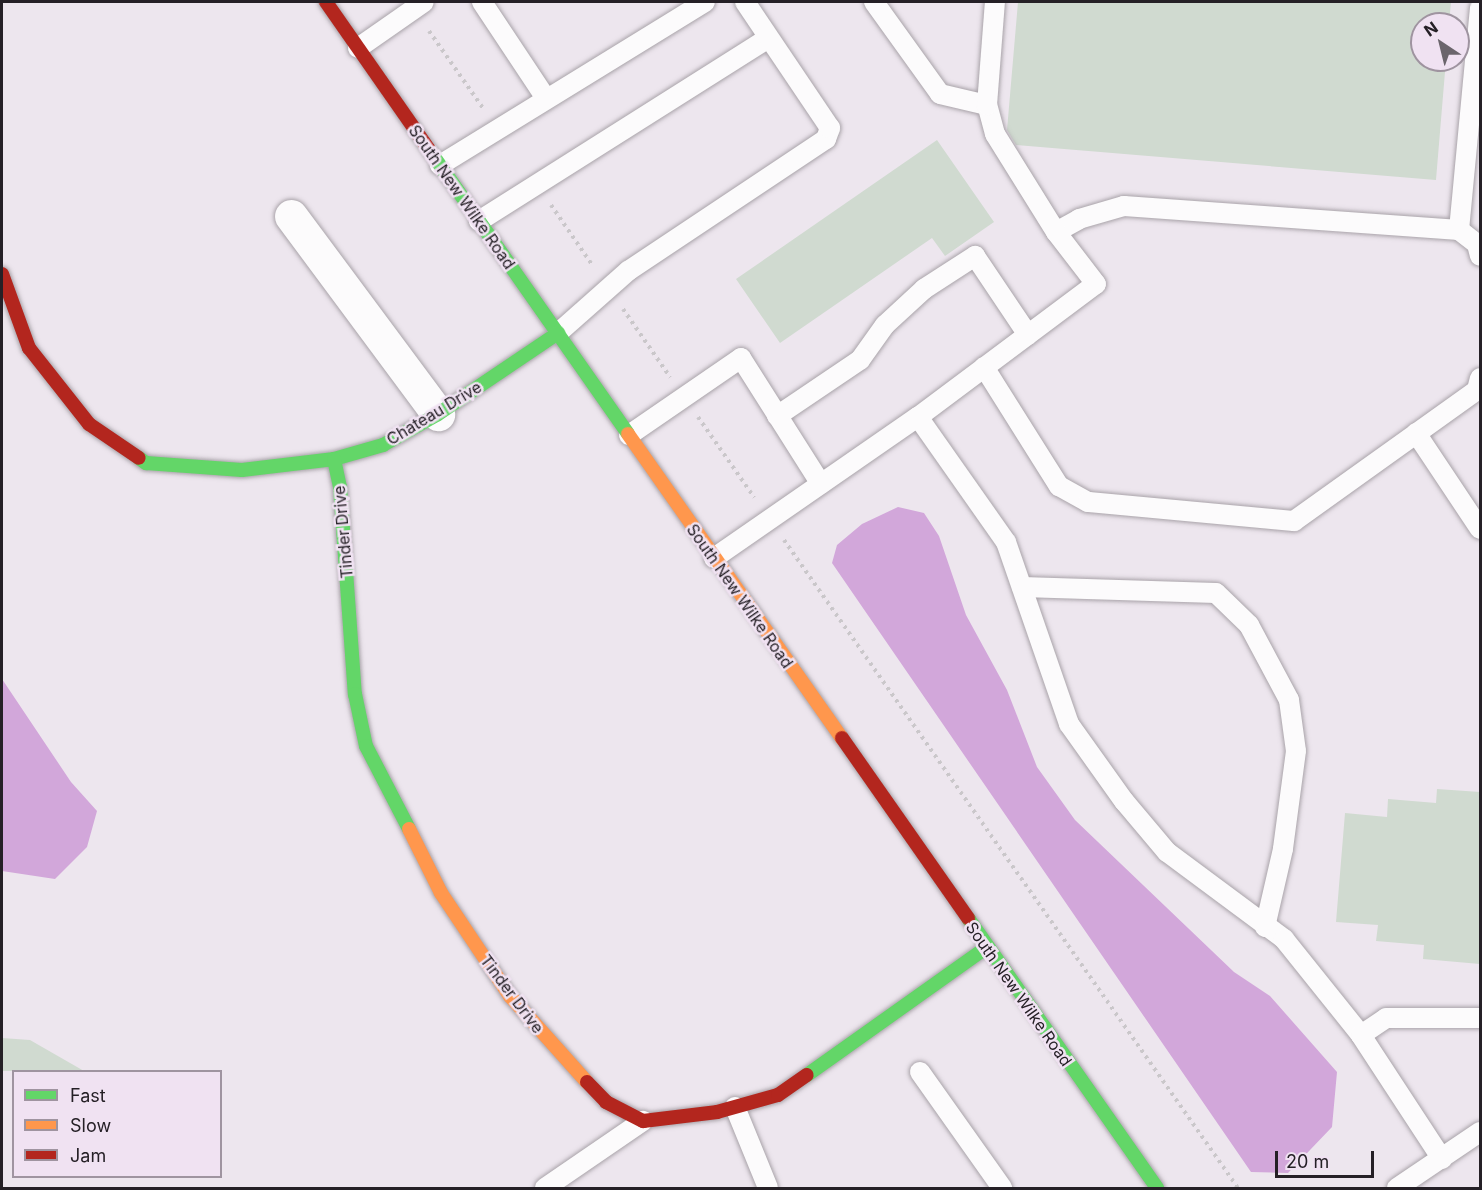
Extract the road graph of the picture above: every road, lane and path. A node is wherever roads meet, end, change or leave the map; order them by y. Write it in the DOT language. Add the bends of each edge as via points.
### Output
graph roads {
  1 [pos="326,2"];
  2 [pos="424,2"];
  3 [pos="482,2"];
  4 [pos="705,2"];
  5 [pos="746,2"];
  6 [pos="874,2"];
  7 [pos="995,2"];
  8 [pos="1480,8"];
  9 [pos="768,38"];
  10 [pos="358,48"];
  11 [pos="545,97"];
  12 [pos="987,105"];
  13 [pos="440,165"];
  14 [pos="291,216"];
  15 [pos="479,221"];
  16 [pos="1459,230"];
  17 [pos="1056,232"];
  18 [pos="1480,256"];
  19 [pos="2,274"];
  20 [pos="558,333"];
  21 [pos="1028,335"];
  22 [pos="984,368"];
  23 [pos="1480,378"];
  24 [pos="438,414"];
  25 [pos="777,416"];
  26 [pos="918,417"];
  27 [pos="1416,433"];
  28 [pos="629,435"];
  29 [pos="334,459"];
  30 [pos="821,484"];
  31 [pos="1473,501"];
  32 [pos="1480,529"];
  33 [pos="792,552"];
  34 [pos="714,558"];
  35 [pos="1022,586"];
  36 [pos="1265,927"];
  37 [pos="986,948"];
  38 [pos="1480,1018"];
  39 [pos="1361,1035"];
  40 [pos="920,1072"];
  41 [pos="735,1107"];
  42 [pos="643,1121"];
  43 [pos="1480,1132"];
  44 [pos="1442,1159"];
  45 [pos="545,1188"];
  46 [pos="768,1188"];
  47 [pos="1002,1188"];
  48 [pos="1157,1188"];
  49 [pos="1238,1188"];
  50 [pos="1397,1188"];
  1 -- 10 [label="street, South New Wilke Road"];
  2 -- 10 [label="lane"];
  3 -- 11 [label="lane"];
  4 -- 11 [label="lane"];
  5 -- 9 [label="lane"];
  6 -- 12 [label="lane" via="940,94"];
  7 -- 12 [label="lane"];
  8 -- 16 [label="lane"];
  9 -- 15 [label="lane"];
  9 -- 20 [label="lane" via="830,128 826,139 628,271"];
  10 -- 13 [label="street, South New Wilke Road"];
  11 -- 13 [label="lane"];
  12 -- 17 [label="lane" via="995,134"];
  13 -- 15 [label="street, South New Wilke Road"];
  14 -- 24 [label="street"];
  15 -- 20 [label="street, South New Wilke Road"];
  16 -- 17 [label="lane" via="1124,206 1078,219"];
  16 -- 18 [label="lane" via="1477,244"];
  17 -- 21 [label="lane" via="1096,284"];
  19 -- 29 [label="street, Chateau Drive" via="30,348 89,424 146,463 242,470"];
  20 -- 24 [label="street, Chateau Drive"];
  20 -- 28 [label="street, South New Wilke Road"];
  21 -- 22 [label="lane"];
  21 -- 25 [label="lane" via="975,256 924,289 885,325 860,360"];
  22 -- 26 [label="lane"];
  22 -- 27 [label="lane" via="1059,486 1088,502 1294,521"];
  23 -- 27 [label="lane" via="1477,390"];
  24 -- 29 [label="street, Chateau Drive" via="383,445"];
  25 -- 28 [label="lane" via="741,358"];
  25 -- 30 [label="lane"];
  26 -- 30 [label="lane"];
  26 -- 35 [label="lane" via="1006,542"];
  27 -- 31 [label="lane"];
  28 -- 34 [label="street, South New Wilke Road"];
  29 -- 42 [label="street, Tinder Drive" via="340,487 355,694 366,746 441,892 510,996 606,1102"];
  30 -- 34 [label="lane"];
  31 -- 32 [label="lane"];
  33 -- 49 [label="path"];
  34 -- 37 [label="street, South New Wilke Road"];
  35 -- 36 [label="lane" via="1069,724 1124,801 1167,852"];
  35 -- 36 [label="lane" via="1216,593 1249,625 1289,700 1296,751 1283,849"];
  36 -- 39 [label="lane" via="1284,939"];
  37 -- 41 [label="street" via="778,1095"];
  37 -- 48 [label="street, South New Wilke Road"];
  38 -- 39 [label="lane" via="1386,1018"];
  39 -- 44 [label="lane"];
  40 -- 47 [label="lane"];
  41 -- 42 [label="street"];
  41 -- 46 [label="lane"];
  42 -- 45 [label="lane"];
  43 -- 44 [label="lane"];
  44 -- 50 [label="lane"];
}
